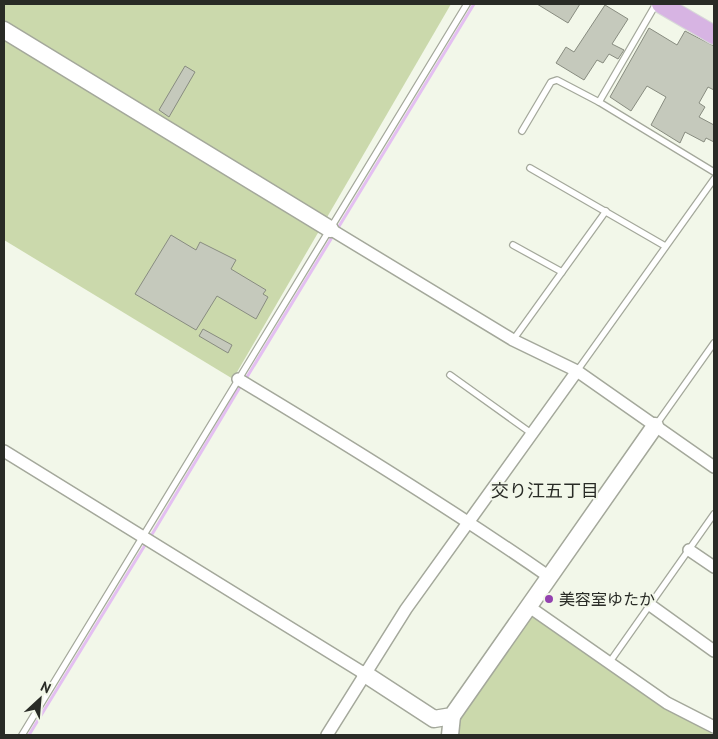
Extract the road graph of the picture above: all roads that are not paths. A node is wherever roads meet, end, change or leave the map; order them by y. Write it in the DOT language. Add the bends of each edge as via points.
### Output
graph roads {
  1 [pos="466,4"];
  2 [pos="662,4"];
  3 [pos="4,30"];
  4 [pos="714,35"];
  5 [pos="599,102"];
  6 [pos="522,131"];
  7 [pos="530,168"];
  8 [pos="714,172"];
  9 [pos="714,179"];
  10 [pos="606,211"];
  11 [pos="330,229"];
  12 [pos="513,246"];
  13 [pos="665,246"];
  14 [pos="562,272"];
  15 [pos="513,340"];
  16 [pos="714,343"];
  17 [pos="577,371"];
  18 [pos="450,375"];
  19 [pos="238,380"];
  20 [pos="655,426"];
  21 [pos="531,433"];
  22 [pos="4,451"];
  23 [pos="714,467"];
  24 [pos="714,514"];
  25 [pos="468,521"];
  26 [pos="144,537"];
  27 [pos="689,550"];
  28 [pos="714,567"];
  29 [pos="548,576"];
  30 [pos="650,605"];
  31 [pos="528,606"];
  32 [pos="714,651"];
  33 [pos="608,663"];
  34 [pos="365,674"];
  35 [pos="452,716"];
  36 [pos="714,728"];
  37 [pos="22,735"];
  38 [pos="327,735"];
  39 [pos="450,735"];
  1 -- 11 [label="lane"];
  2 -- 4 [label="main road"];
  2 -- 5 [label="lane"];
  3 -- 11 [label="street"];
  5 -- 6 [label="lane" via="557,80 551,82"];
  5 -- 8 [label="lane"];
  7 -- 10 [label="lane"];
  9 -- 13 [label="lane"];
  10 -- 13 [label="lane"];
  10 -- 14 [label="lane"];
  11 -- 15 [label="street"];
  11 -- 19 [label="lane"];
  12 -- 14 [label="lane"];
  13 -- 17 [label="lane"];
  14 -- 15 [label="lane"];
  15 -- 17 [label="street"];
  16 -- 20 [label="lane"];
  17 -- 20 [label="street"];
  17 -- 21 [label="street"];
  18 -- 21 [label="lane"];
  19 -- 25 [label="street" via="368,456"];
  19 -- 26 [label="lane"];
  20 -- 23 [label="street"];
  20 -- 29 [label="street"];
  21 -- 25 [label="street"];
  22 -- 26 [label="street"];
  24 -- 27 [label="lane"];
  25 -- 29 [label="street"];
  25 -- 34 [label="street"];
  26 -- 34 [label="street"];
  26 -- 37 [label="lane"];
  27 -- 28 [label="street"];
  27 -- 30 [label="lane"];
  29 -- 31 [label="street"];
  30 -- 32 [label="street"];
  30 -- 33 [label="lane"];
  31 -- 33 [label="street"];
  31 -- 35 [label="street"];
  33 -- 36 [label="street" via="667,703"];
  34 -- 35 [label="street" via="434,719"];
  34 -- 38 [label="street"];
  35 -- 39 [label="street"];
}
